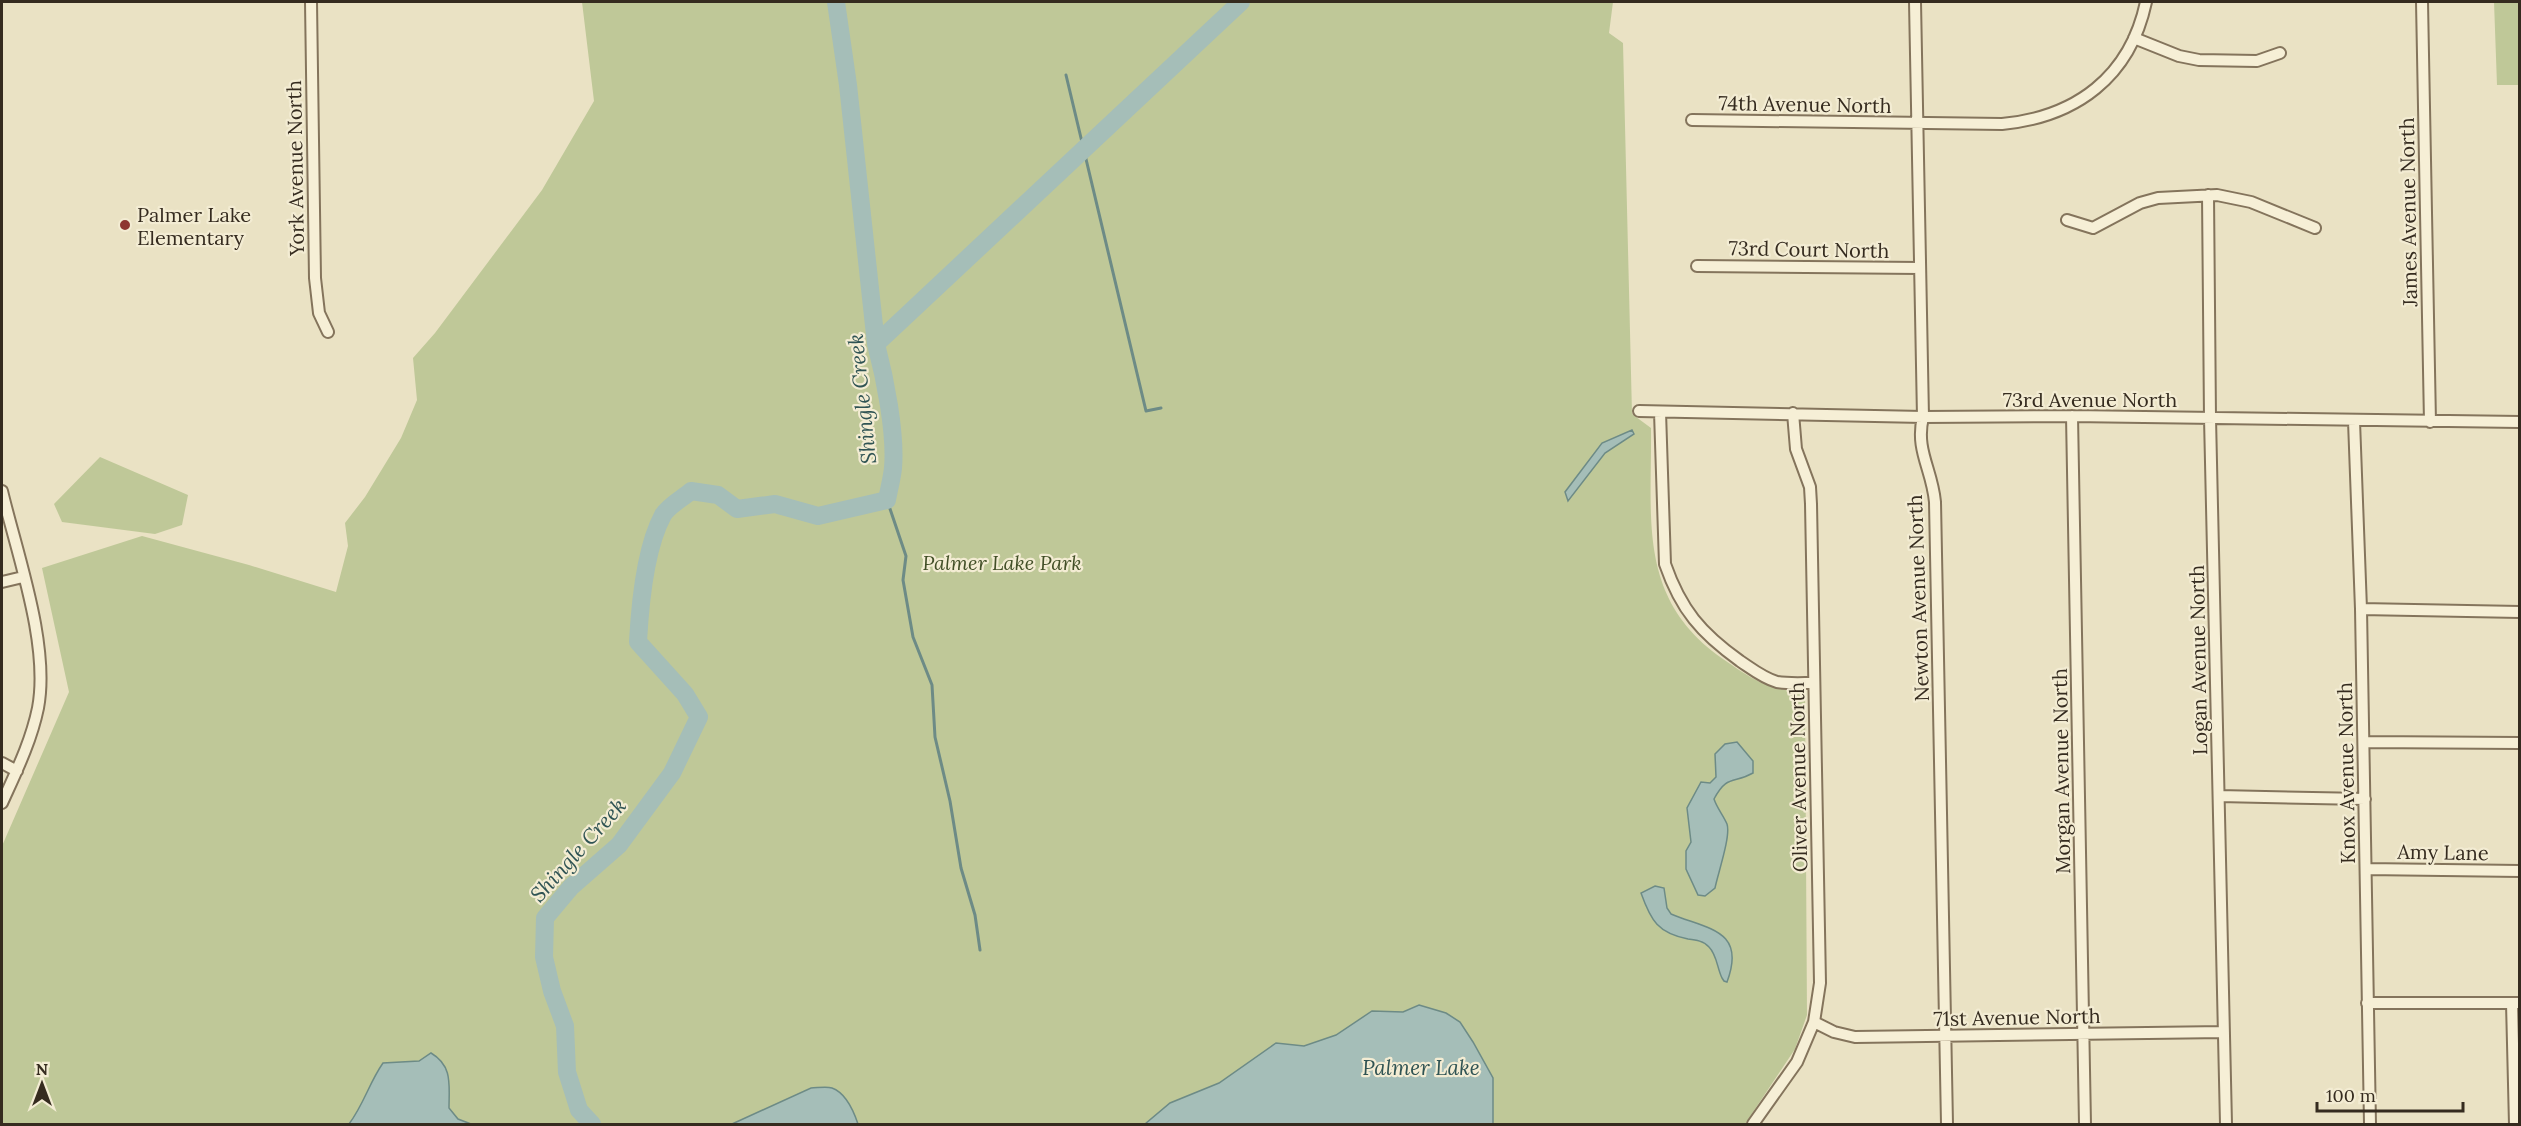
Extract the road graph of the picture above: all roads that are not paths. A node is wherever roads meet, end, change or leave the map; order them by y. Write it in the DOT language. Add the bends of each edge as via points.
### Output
graph roads {
  1 [pos="311,2"];
  2 [pos="1916,2"];
  3 [pos="2146,2"];
  4 [pos="2422,2"];
  5 [pos="2134,38"];
  6 [pos="2280,52"];
  7 [pos="1692,120"];
  8 [pos="1918,124"];
  9 [pos="2208,195"];
  10 [pos="2067,220"];
  11 [pos="2315,228"];
  12 [pos="1697,266"];
  13 [pos="1920,268"];
  14 [pos="328,332"];
  15 [pos="1639,411"];
  16 [pos="1660,412"];
  17 [pos="1793,413"];
  18 [pos="2072,416"];
  19 [pos="1923,417"];
  20 [pos="2210,418"];
  21 [pos="2354,421"];
  22 [pos="2430,422"];
  23 [pos="2520,422"];
  24 [pos="2,491"];
  25 [pos="23,577"];
  26 [pos="2,582"];
  27 [pos="2361,609"];
  28 [pos="2520,612"];
  29 [pos="1814,683"];
  30 [pos="2364,742"];
  31 [pos="2520,742"];
  32 [pos="2,764"];
  33 [pos="17,771"];
  34 [pos="2219,796"];
  35 [pos="2365,799"];
  36 [pos="2,803"];
  37 [pos="2366,869"];
  38 [pos="2520,871"];
  39 [pos="2367,1003"];
  40 [pos="2516,1004"];
  41 [pos="1814,1022"];
  42 [pos="2224,1032"];
  43 [pos="2084,1034"];
  44 [pos="1946,1037"];
  45 [pos="1753,1125"];
  46 [pos="1947,1125"];
  47 [pos="2085,1125"];
  48 [pos="2226,1125"];
  49 [pos="2370,1125"];
  50 [pos="2515,1125"];
  1 -- 14 [label="street, York Avenue North" via="315,278 319,313"];
  2 -- 8 [label="street, Newton Avenue North"];
  3 -- 5 [label="street, 74th Avenue North"];
  4 -- 22 [label="street, James Avenue North"];
  5 -- 6 [label="street" via="2199,60 2258,61"];
  5 -- 8 [label="street, 74th Avenue North" via="2110,75 2092,92 2050,115 2002,124"];
  7 -- 8 [label="street, 74th Avenue North"];
  8 -- 13 [label="street, Newton Avenue North"];
  9 -- 10 [label="street" via="2140,203 2092,228"];
  9 -- 11 [label="street" via="2251,202"];
  9 -- 20 [label="street, Logan Avenue North"];
  12 -- 13 [label="street, 73rd Court North"];
  13 -- 19 [label="street, Newton Avenue North"];
  15 -- 16 [label="street, 73rd Avenue North"];
  16 -- 17 [label="street, 73rd Avenue North"];
  16 -- 29 [label="street" via="1665,564 1684,609 1718,645 1765,678"];
  17 -- 19 [label="street, 73rd Avenue North"];
  17 -- 29 [label="street, Oliver Avenue North" via="1796,449 1810,488"];
  18 -- 19 [label="street, 73rd Avenue North"];
  18 -- 20 [label="street, 73rd Avenue North"];
  18 -- 43 [label="street, Morgan Avenue North"];
  19 -- 44 [label="street, Newton Avenue North" via="1920,446 1935,502"];
  20 -- 21 [label="street, 73rd Avenue North"];
  20 -- 34 [label="street, Logan Avenue North"];
  21 -- 22 [label="street, 73rd Avenue North"];
  21 -- 27 [label="street, Knox Avenue North"];
  22 -- 23 [label="street, 73rd Avenue North"];
  24 -- 25 [label="street"];
  25 -- 26 [label="street"];
  25 -- 33 [label="street" via="40,651 41,680 33,726"];
  27 -- 28 [label="street"];
  27 -- 30 [label="street, Knox Avenue North"];
  29 -- 41 [label="street, Oliver Avenue North" via="1820,983"];
  30 -- 31 [label="street"];
  30 -- 35 [label="street, Knox Avenue North"];
  32 -- 33 [label="street"];
  33 -- 36 [label="street"];
  34 -- 35 [label="street"];
  34 -- 42 [label="street, Logan Avenue North"];
  35 -- 37 [label="street, Knox Avenue North"];
  37 -- 38 [label="street, Amy Lane"];
  37 -- 39 [label="street, Knox Avenue North"];
  39 -- 40 [label="street"];
  39 -- 49 [label="street, Knox Avenue North"];
  40 -- 50 [label="street"];
  41 -- 44 [label="street, 71st Avenue North" via="1855,1037"];
  41 -- 45 [label="street, Oliver Avenue North" via="1797,1062"];
  42 -- 43 [label="street, 71st Avenue North"];
  42 -- 48 [label="street, Logan Avenue North"];
  43 -- 44 [label="street, 71st Avenue North"];
  43 -- 47 [label="street, Morgan Avenue North"];
  44 -- 46 [label="street, Newton Avenue North"];
}
